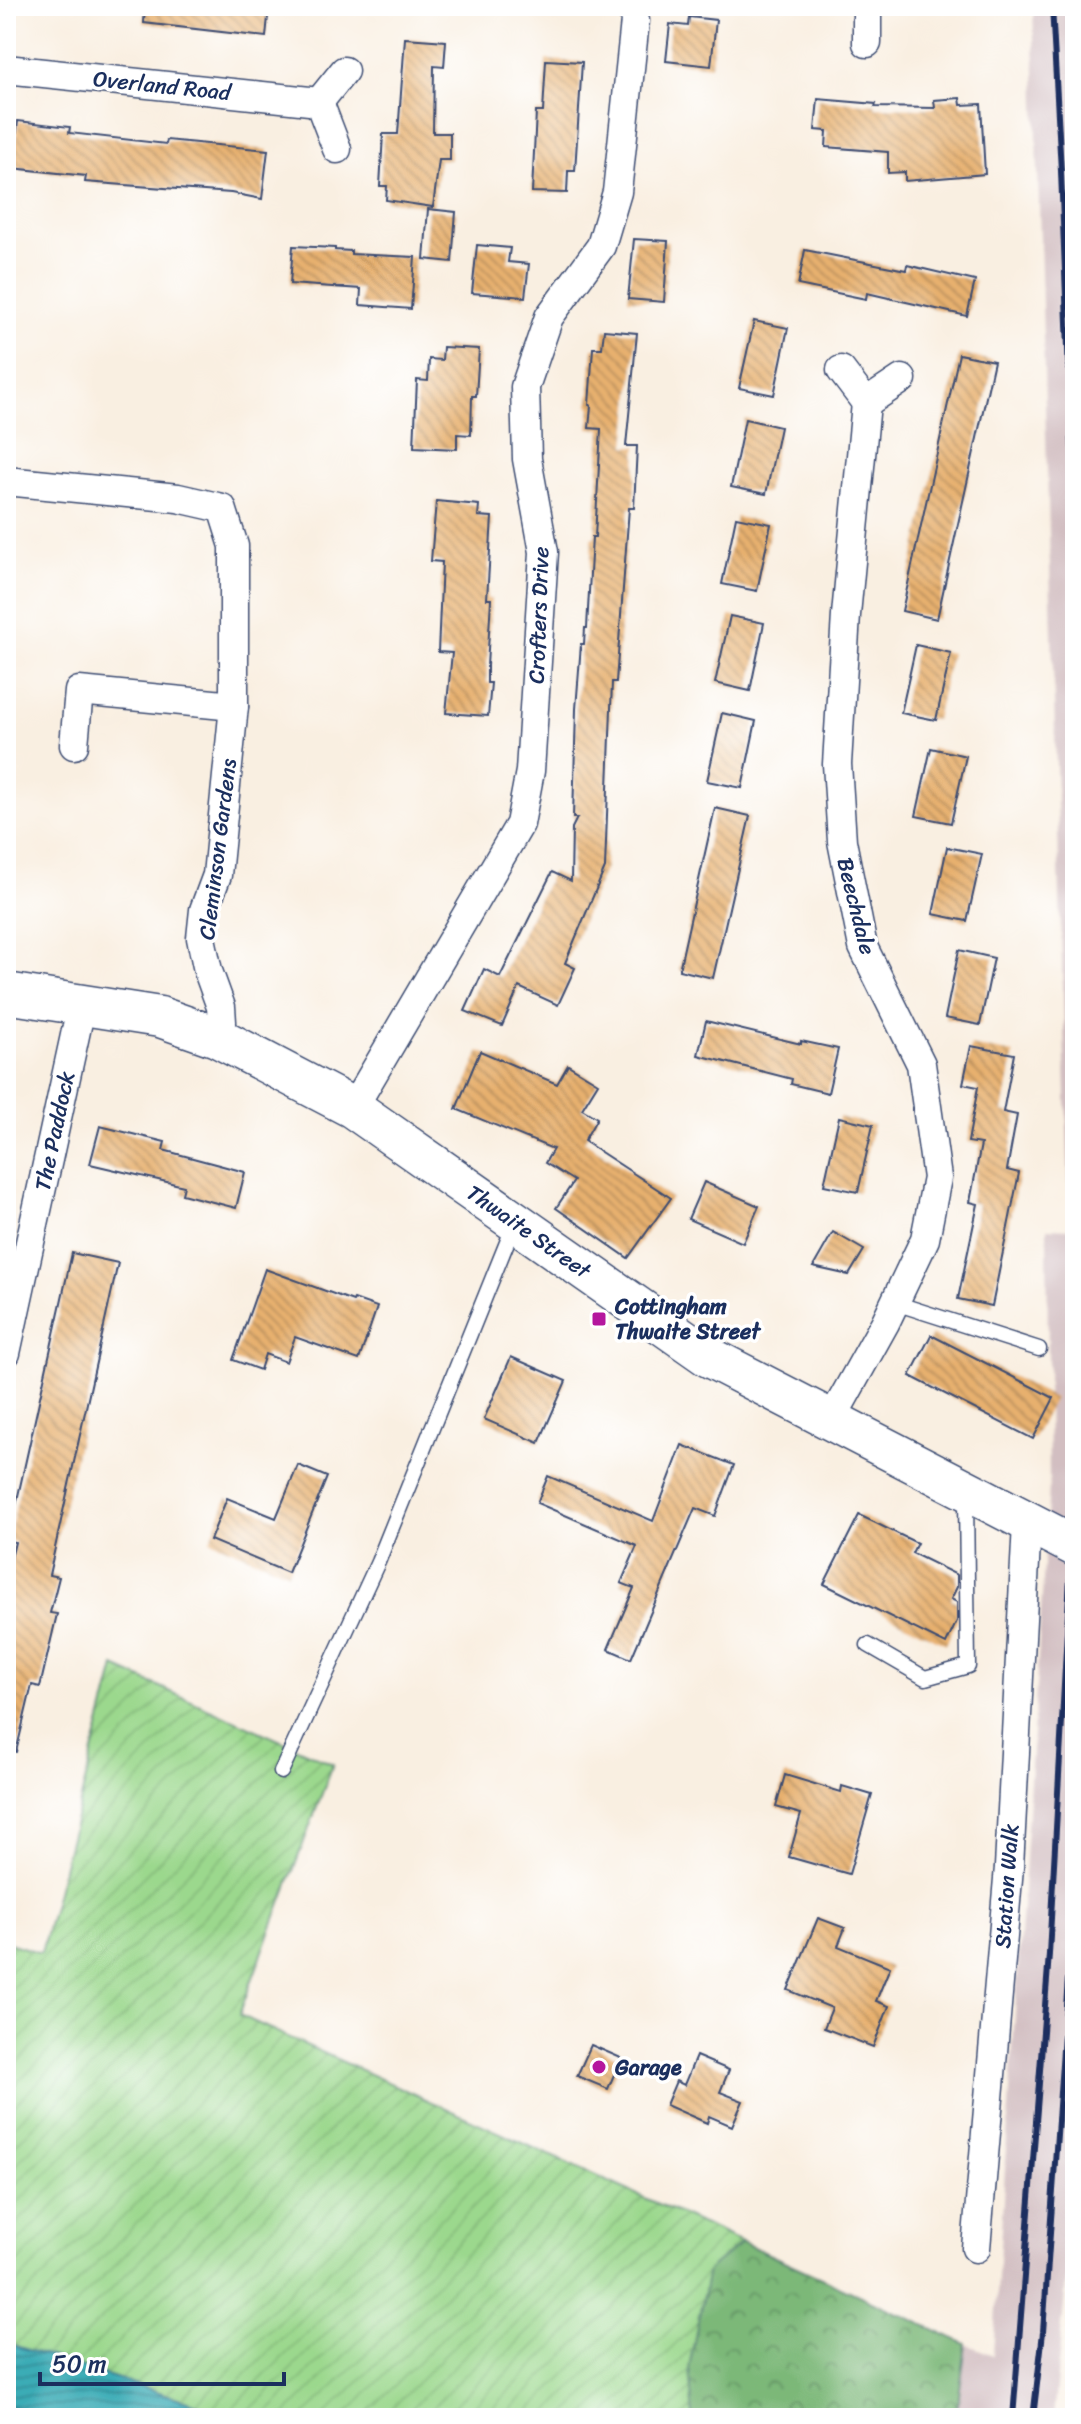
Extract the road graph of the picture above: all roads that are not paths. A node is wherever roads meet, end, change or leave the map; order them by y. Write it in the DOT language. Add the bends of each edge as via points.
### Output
graph roads {
  1 [pos="632,6"];
  2 [pos="867,6"];
  3 [pos="867,43"];
  4 [pos="6,69"];
  5 [pos="344,71"];
  6 [pos="319,102"];
  7 [pos="337,149"];
  8 [pos="841,370"];
  9 [pos="902,379"];
  10 [pos="866,403"];
  11 [pos="6,481"];
  12 [pos="234,706"];
  13 [pos="74,745"];
  14 [pos="6,993"];
  15 [pos="82,1003"];
  16 [pos="217,1037"];
  17 [pos="353,1108"];
  18 [pos="516,1221"];
  19 [pos="895,1303"];
  20 [pos="1039,1349"];
  21 [pos="6,1353"];
  22 [pos="830,1422"];
  23 [pos="966,1492"];
  24 [pos="1027,1524"];
  25 [pos="1075,1546"];
  26 [pos="868,1645"];
  27 [pos="281,1772"];
  28 [pos="976,2248"];
  1 -- 17 [label="street, Crofters Drive" via="635,21 617,192 601,246 549,317 525,387 527,459 544,552 530,771 520,824"];
  2 -- 3 [label="street"];
  4 -- 6 [label="street, Overland Road"];
  5 -- 6 [label="street"];
  6 -- 7 [label="street"];
  8 -- 10 [label="street"];
  9 -- 10 [label="street"];
  10 -- 19 [label="street, Beechdale" via="837,764 842,841 863,947 921,1064 937,1178 925,1239"];
  11 -- 12 [label="street, Cleminson Gardens" via="178,498 222,508 234,546"];
  12 -- 13 [label="street" via="79,691"];
  12 -- 16 [label="street, Cleminson Gardens" via="217,875 201,938 221,1007"];
  14 -- 15 [label="main road, Thwaite Street"];
  15 -- 16 [label="main road, Thwaite Street" via="160,1017"];
  15 -- 21 [label="street, The Paddock"];
  16 -- 17 [label="main road, Thwaite Street"];
  17 -- 18 [label="main road, Thwaite Street"];
  18 -- 22 [label="main road, Thwaite Street" via="709,1357"];
  18 -- 27 [label="lane" via="378,1562"];
  19 -- 20 [label="lane"];
  19 -- 22 [label="street, Beechdale"];
  22 -- 23 [label="main road, Thwaite Street"];
  23 -- 24 [label="main road, Thwaite Street"];
  23 -- 26 [label="lane" via="968,1666 925,1678"];
  24 -- 25 [label="main road, Thwaite Street"];
  24 -- 28 [label="street, Station Walk" via="1009,1867"];
}
